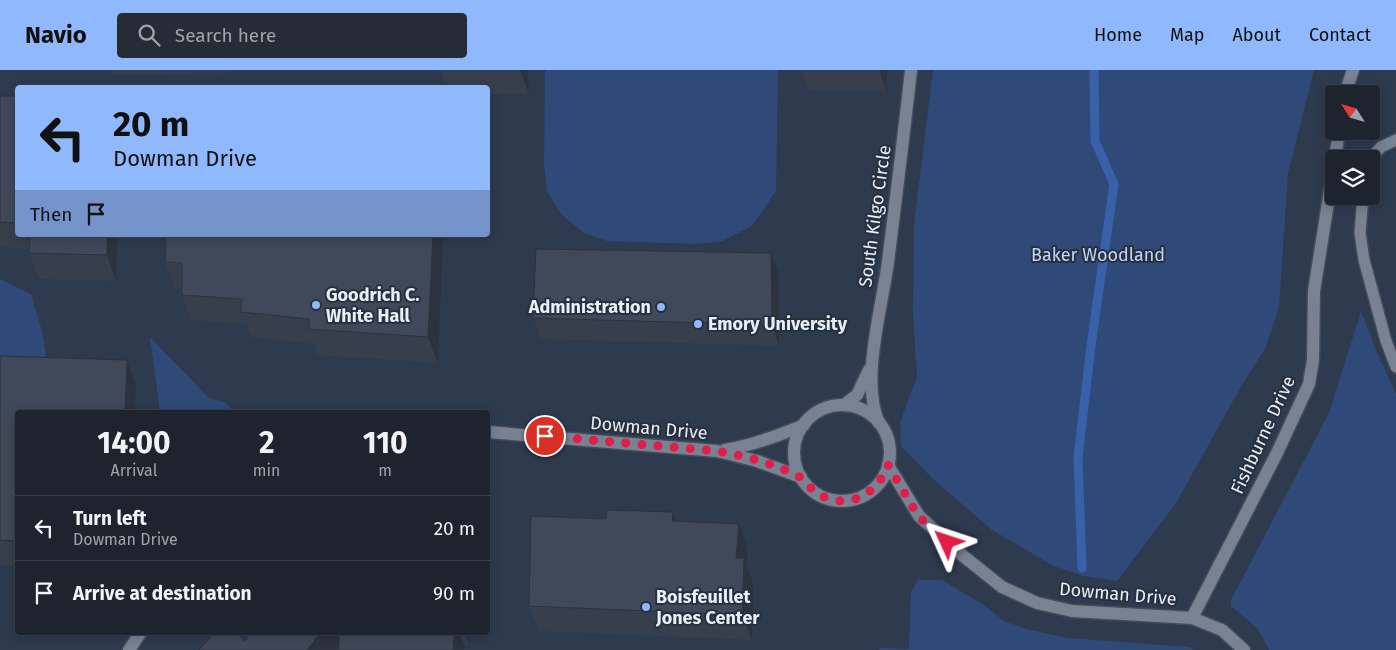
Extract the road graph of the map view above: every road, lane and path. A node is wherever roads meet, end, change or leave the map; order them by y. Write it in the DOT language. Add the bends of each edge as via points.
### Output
graph roads {
  1 [pos="911,70"];
  2 [pos="1353,70"];
  3 [pos="1348,85"];
  4 [pos="1396,140"];
  5 [pos="1378,150"];
  6 [pos="1328,205"];
  7 [pos="1362,205"];
  8 [pos="872,366"];
  9 [pos="1396,367"];
  10 [pos="844,405"];
  11 [pos="879,423"];
  12 [pos="804,425"];
  13 [pos="490,432"];
  14 [pos="717,451"];
  15 [pos="888,465"];
  16 [pos="801,477"];
  17 [pos="1192,618"];
  18 [pos="139,635"];
  19 [pos="128,650"];
  20 [pos="1244,650"];
  1 -- 8 [label="street, South Kilgo Circle"];
  2 -- 3 [label="street"];
  4 -- 5 [label="lane"];
  6 -- 17 [label="street, Fishburne Drive" via="1314,291 1313,360 1308,384"];
  7 -- 9 [label="lane" via="1360,233 1364,260"];
  8 -- 10 [label="street, South Kilgo Circle" via="857,394"];
  8 -- 11 [label="street, South Kilgo Circle" via="871,399"];
  10 -- 11 [label="street" via="863,410"];
  10 -- 12 [label="street, Dowman Drive" via="826,408"];
  11 -- 15 [label="street, Dowman Drive" via="888,438"];
  12 -- 14 [label="street, Dowman Drive" via="746,446"];
  12 -- 16 [label="street, Dowman Drive" via="794,451"];
  13 -- 14 [label="street, Dowman Drive"];
  14 -- 16 [label="street, Dowman Drive"];
  15 -- 16 [label="street, Dowman Drive" via="871,492 846,501 819,495"];
  15 -- 17 [label="street, Dowman Drive" via="918,516 1002,587 1037,603 1072,611"];
  17 -- 20 [label="street, Dowman Drive" via="1222,630"];
  18 -- 19 [label="street"];
}
